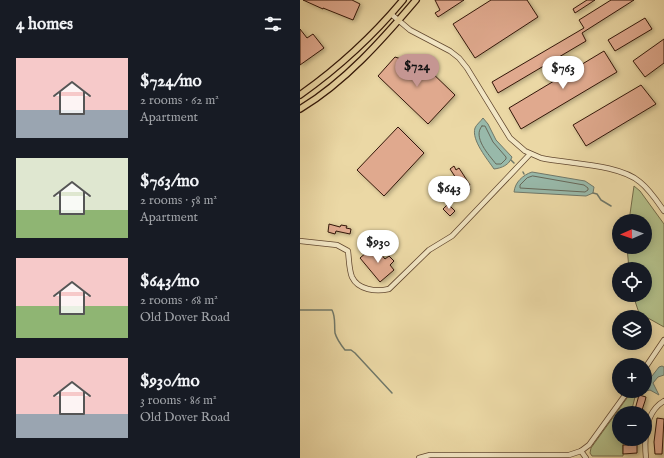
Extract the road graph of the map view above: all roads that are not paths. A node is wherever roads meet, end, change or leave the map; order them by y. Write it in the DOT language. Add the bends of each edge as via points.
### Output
graph roads {
  1 [pos="403,0"];
  2 [pos="416,0"];
  3 [pos="391,14"];
  4 [pos="398,21"];
  5 [pos="300,95"];
  6 [pos="300,109"];
  7 [pos="530,154"];
  8 [pos="664,211"];
  9 [pos="300,241"];
  10 [pos="664,340"];
  11 [pos="652,358"];
  12 [pos="623,398"];
  13 [pos="664,401"];
  14 [pos="581,451"];
  15 [pos="420,458"];
  16 [pos="586,458"];
  17 [pos="646,458"];
  1 -- 3 [label="main road"];
  2 -- 4 [label="main road"];
  3 -- 4 [label="street"];
  3 -- 5 [label="main road" via="348,57"];
  4 -- 6 [label="main road" via="350,70"];
  4 -- 7 [label="street" via="416,34 450,51 463,62 506,133"];
  7 -- 8 [label="street" via="629,174 647,188"];
  7 -- 9 [label="street" via="452,236 429,250 389,289 381,291 356,284 351,276 348,251 337,245"];
  10 -- 11 [label="street"];
  12 -- 14 [label="street" via="594,439"];
  13 -- 17 [label="street" via="651,412 645,438"];
  14 -- 15 [label="street" via="569,456 430,455"];
  14 -- 16 [label="street"];
}
